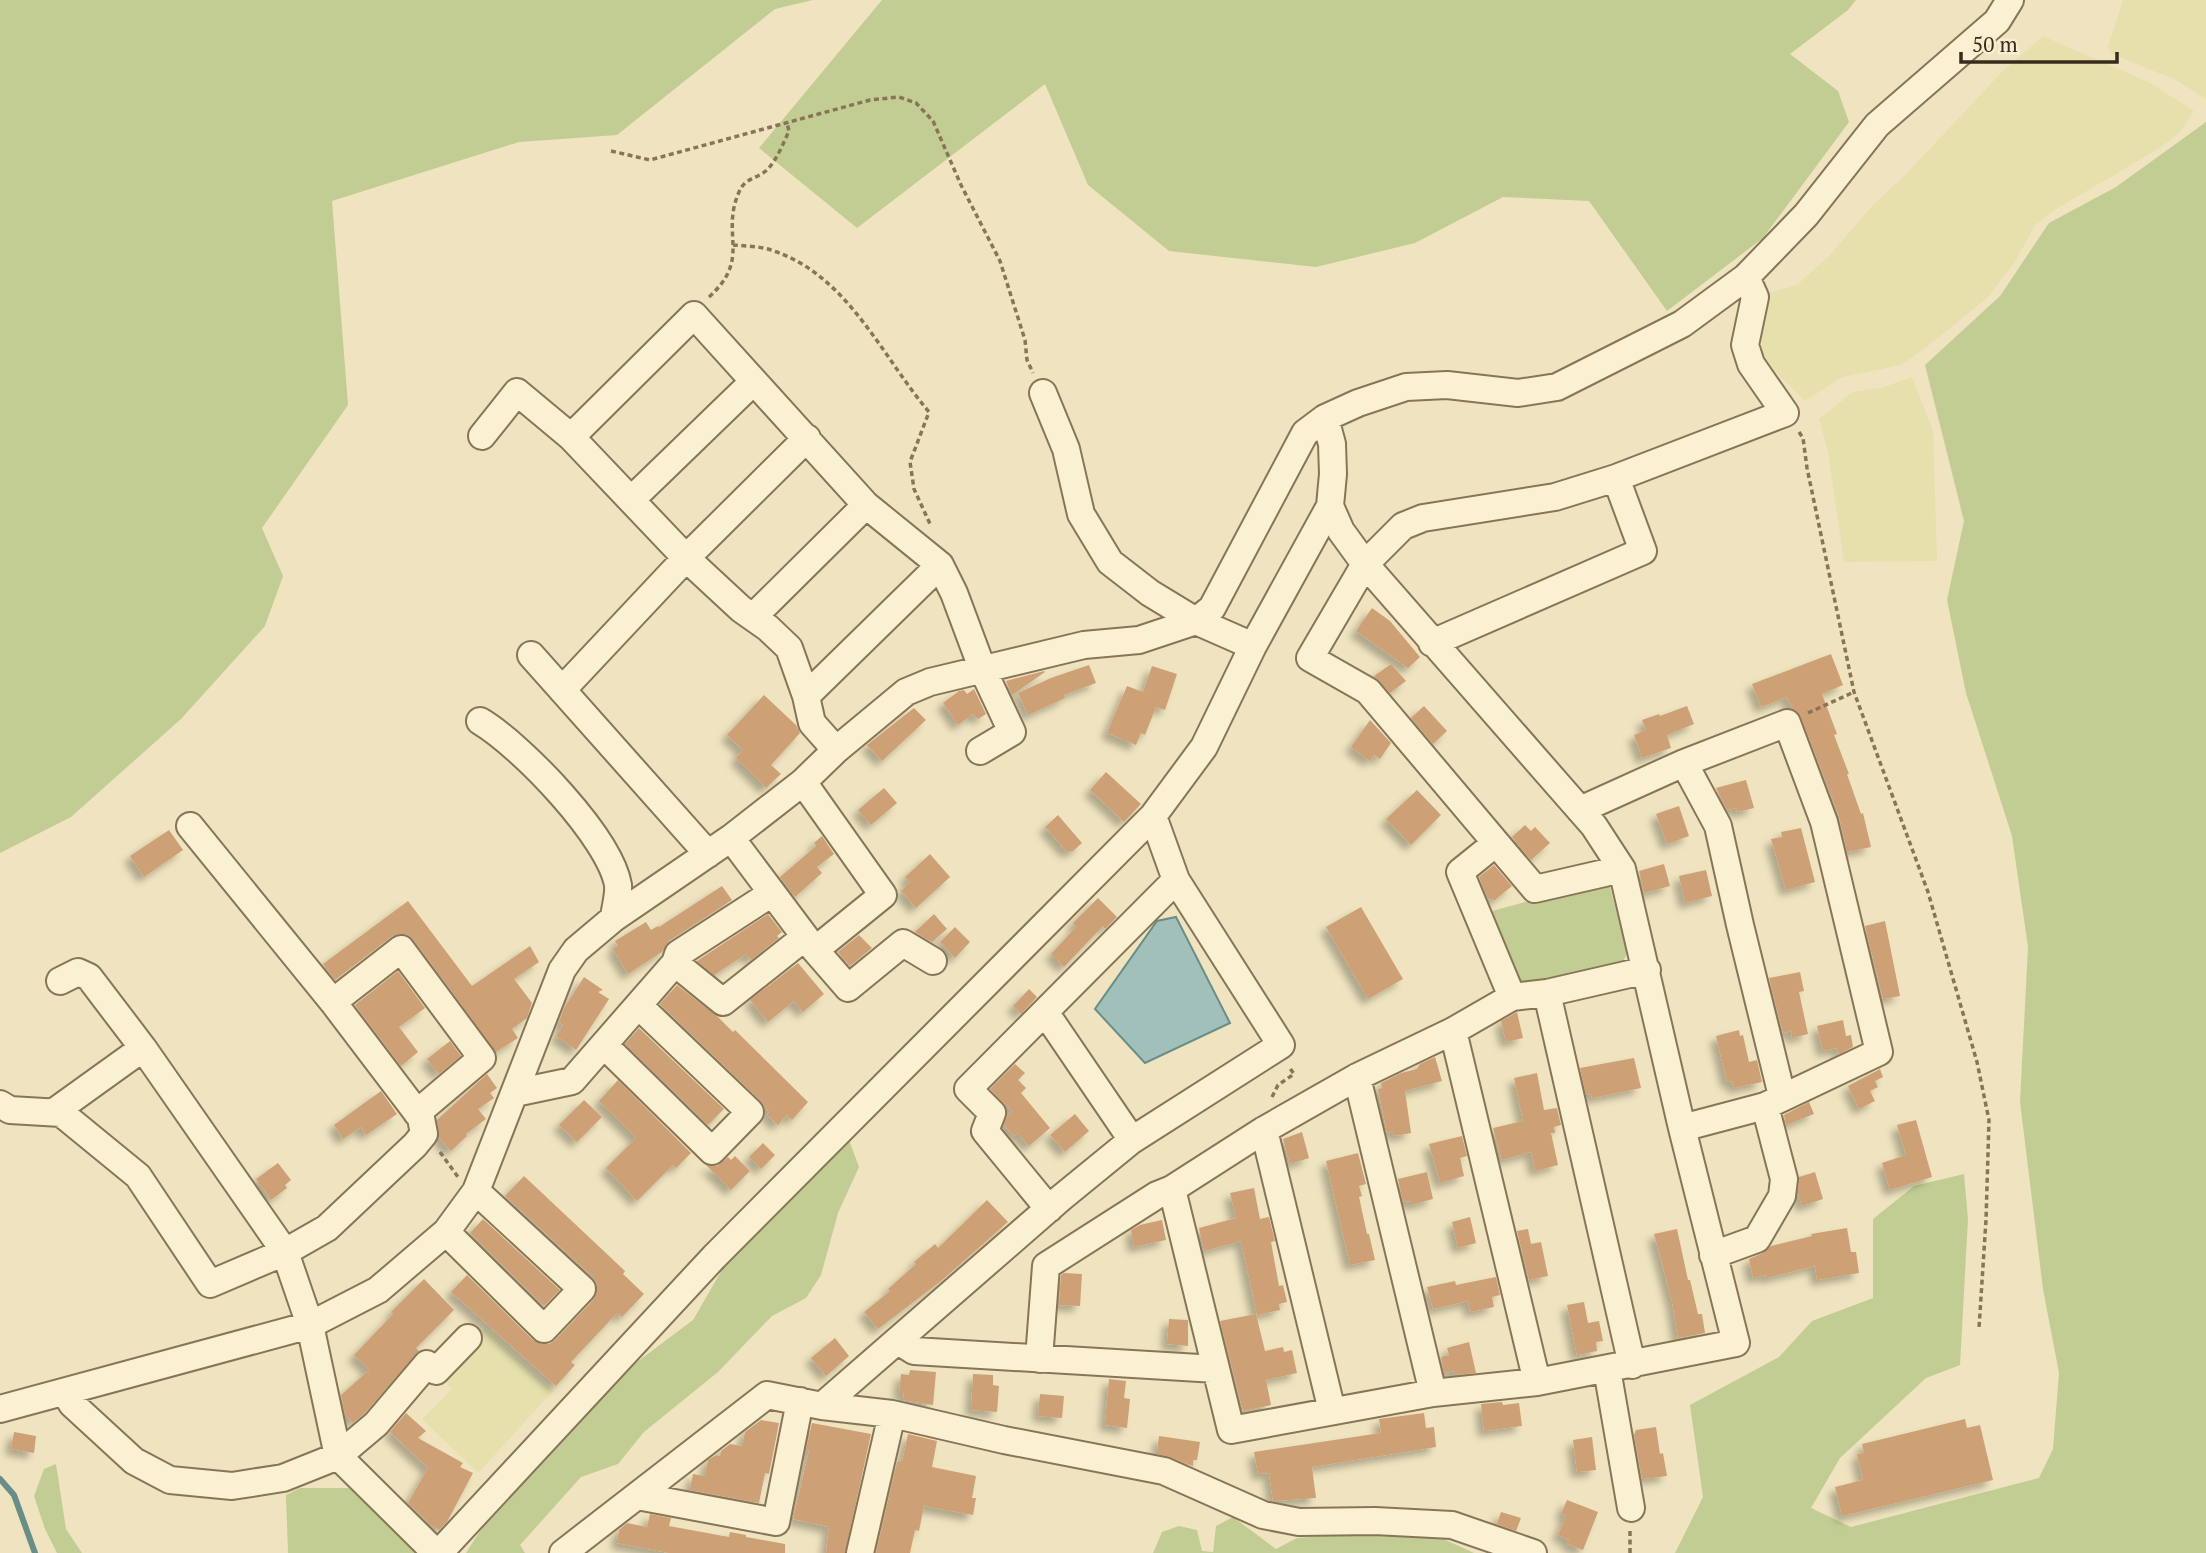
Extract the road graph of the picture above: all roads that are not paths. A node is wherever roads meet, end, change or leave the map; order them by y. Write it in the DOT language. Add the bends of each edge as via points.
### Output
graph roads {
  1 [pos="2010,0"];
  2 [pos="1746,277"];
  3 [pos="753,382"];
  4 [pos="1043,393"];
  5 [pos="1325,418"];
  6 [pos="482,436"];
  7 [pos="571,436"];
  8 [pos="807,438"];
  9 [pos="1616,478"];
  10 [pos="631,500"];
  11 [pos="866,505"];
  12 [pos="1331,506"];
  13 [pos="685,558"];
  14 [pos="940,565"];
  15 [pos="1365,565"];
  16 [pos="753,617"];
  17 [pos="1196,621"];
  18 [pos="1432,643"];
  19 [pos="1253,646"];
  20 [pos="531,655"];
  21 [pos="982,668"];
  22 [pos="562,690"];
  23 [pos="806,696"];
  24 [pos="480,721"];
  25 [pos="836,750"];
  26 [pos="980,751"];
  27 [pos="1684,763"];
  28 [pos="803,782"];
  29 [pos="1580,810"];
  30 [pos="1153,816"];
  31 [pos="190,826"];
  32 [pos="731,838"];
  33 [pos="1496,843"];
  34 [pos="708,854"];
  35 [pos="1622,869"];
  36 [pos="1176,880"];
  37 [pos="772,893"];
  38 [pos="614,918"];
  39 [pos="810,943"];
  40 [pos="933,961"];
  41 [pos="676,962"];
  42 [pos="1647,970"];
  43 [pos="60,981"];
  44 [pos="1547,993"];
  45 [pos="1512,997"];
  46 [pos="333,1002"];
  47 [pos="639,1006"];
  48 [pos="1045,1012"];
  49 [pos="1453,1031"];
  50 [pos="604,1045"];
  51 [pos="143,1048"];
  52 [pos="1357,1077"];
  53 [pos="515,1093"];
  54 [pos="1773,1101"];
  55 [pos="0,1104"];
  56 [pos="54,1112"];
  57 [pos="420,1123"];
  58 [pos="1682,1128"];
  59 [pos="1264,1130"];
  60 [pos="1132,1140"];
  61 [pos="1172,1189"];
  62 [pos="476,1191"];
  63 [pos="1049,1209"];
  64 [pos="446,1232"];
  65 [pos="285,1252"];
  66 [pos="1713,1255"];
  67 [pos="310,1325"];
  68 [pos="468,1338"];
  69 [pos="898,1341"];
  70 [pos="1039,1359"];
  71 [pos="1619,1367"];
  72 [pos="1216,1369"];
  73 [pos="1537,1382"];
  74 [pos="65,1392"];
  75 [pos="1433,1393"];
  76 [pos="811,1404"];
  77 [pos="0,1409"];
  78 [pos="1332,1411"];
  79 [pos="892,1414"];
  80 [pos="338,1456"];
  81 [pos="637,1496"];
  82 [pos="1631,1508"];
  83 [pos="438,1553"];
  84 [pos="563,1553"];
  85 [pos="860,1553"];
  86 [pos="1533,1553"];
  1 -- 2 [label="street" via="1997,20 1877,125 1806,215"];
  2 -- 5 [label="street" via="1682,324 1558,387 1518,393 1447,385 1406,387"];
  2 -- 9 [label="street" via="1755,297 1745,345 1751,364 1785,413"];
  3 -- 7 [label="street" via="694,315"];
  3 -- 8 [label="street"];
  3 -- 10 [label="street"];
  4 -- 17 [label="street" via="1066,449 1081,514 1110,562"];
  5 -- 12 [label="street" via="1332,443"];
  5 -- 17 [label="street" via="1305,433 1212,608"];
  6 -- 7 [label="street" via="517,392"];
  7 -- 10 [label="street"];
  8 -- 11 [label="street"];
  8 -- 13 [label="street"];
  9 -- 15 [label="street" via="1555,497 1423,518 1403,526"];
  9 -- 18 [label="street" via="1643,551"];
  10 -- 13 [label="street"];
  11 -- 14 [label="street"];
  11 -- 16 [label="street"];
  12 -- 15 [label="street" via="1341,531"];
  12 -- 19 [label="street"];
  13 -- 16 [label="street"];
  13 -- 22 [label="street"];
  14 -- 21 [label="street"];
  14 -- 23 [label="street"];
  15 -- 18 [label="street"];
  15 -- 33 [label="street" via="1310,657 1368,691"];
  16 -- 23 [label="street" via="789,648"];
  17 -- 19 [label="street"];
  17 -- 21 [label="street" via="1139,640 1084,645"];
  18 -- 29 [label="street"];
  19 -- 30 [label="street" via="1204,747"];
  20 -- 22 [label="street"];
  21 -- 25 [label="street" via="906,692"];
  21 -- 26 [label="street" via="1012,732"];
  22 -- 34 [label="street"];
  23 -- 25 [label="street" via="812,723"];
  24 -- 38 [label="street" via="533,763 608,857 618,887"];
  25 -- 28 [label="street"];
  27 -- 29 [label="street"];
  27 -- 54 [label="street" via="1718,826"];
  27 -- 54 [label="street" via="1787,723 1824,822 1879,1052"];
  28 -- 32 [label="street"];
  28 -- 39 [label="street" via="883,894"];
  29 -- 35 [label="street"];
  30 -- 36 [label="street"];
  30 -- 83 [label="street" via="714,1257"];
  31 -- 46 [label="street"];
  32 -- 34 [label="street"];
  32 -- 37 [label="street"];
  33 -- 35 [label="street" via="1535,889"];
  33 -- 45 [label="street" via="1460,872"];
  34 -- 38 [label="street"];
  35 -- 42 [label="street"];
  36 -- 48 [label="street"];
  36 -- 60 [label="street" via="1281,1045"];
  37 -- 39 [label="street"];
  37 -- 41 [label="street" via="678,954"];
  38 -- 53 [label="street" via="576,950 562,971"];
  39 -- 40 [label="street" via="848,988 903,943"];
  39 -- 41 [label="street" via="723,1002"];
  41 -- 47 [label="street"];
  42 -- 44 [label="street"];
  42 -- 58 [label="street"];
  43 -- 51 [label="street" via="78,972 89,977"];
  44 -- 45 [label="street"];
  44 -- 71 [label="street"];
  45 -- 49 [label="street"];
  46 -- 57 [label="street"];
  46 -- 57 [label="street" via="401,949 482,1058"];
  47 -- 50 [label="street"];
  47 -- 50 [label="street" via="750,1112 712,1150"];
  48 -- 60 [label="street"];
  48 -- 63 [label="street" via="968,1089 992,1113 985,1131"];
  49 -- 52 [label="street"];
  49 -- 73 [label="street"];
  50 -- 53 [label="street" via="572,1081"];
  51 -- 56 [label="street"];
  51 -- 65 [label="street"];
  52 -- 59 [label="street"];
  52 -- 75 [label="street"];
  53 -- 62 [label="street"];
  54 -- 58 [label="street"];
  54 -- 66 [label="street" via="1784,1179 1782,1196 1756,1239"];
  55 -- 56 [label="street" via="10,1110"];
  56 -- 65 [label="street" via="138,1177 210,1284"];
  57 -- 65 [label="street" via="415,1145 327,1228"];
  58 -- 66 [label="street"];
  59 -- 61 [label="street"];
  59 -- 78 [label="street"];
  60 -- 63 [label="street"];
  61 -- 70 [label="street" via="1046,1266"];
  61 -- 72 [label="street"];
  62 -- 64 [label="street"];
  62 -- 64 [label="street" via="582,1289 544,1329"];
  63 -- 69 [label="street"];
  64 -- 67 [label="street" via="378,1290"];
  65 -- 67 [label="street"];
  66 -- 71 [label="street" via="1735,1343"];
  67 -- 74 [label="street"];
  67 -- 80 [label="street"];
  68 -- 80 [label="street" via="436,1371 426,1364 376,1424"];
  69 -- 70 [label="street" via="914,1351"];
  69 -- 76 [label="street"];
  70 -- 72 [label="street"];
  71 -- 73 [label="street"];
  71 -- 82 [label="street"];
  72 -- 78 [label="street" via="1231,1430"];
  73 -- 75 [label="street"];
  74 -- 77 [label="street"];
  74 -- 80 [label="street" via="72,1404 134,1461 170,1480 232,1486 283,1478"];
  75 -- 78 [label="street"];
  76 -- 79 [label="street"];
  76 -- 81 [label="street" via="767,1395"];
  76 -- 81 [label="street" via="776,1522"];
  79 -- 85 [label="street"];
  79 -- 86 [label="street" via="1164,1471 1263,1515 1299,1522 1452,1525"];
  80 -- 83 [label="street"];
  81 -- 84 [label="street"];
}
